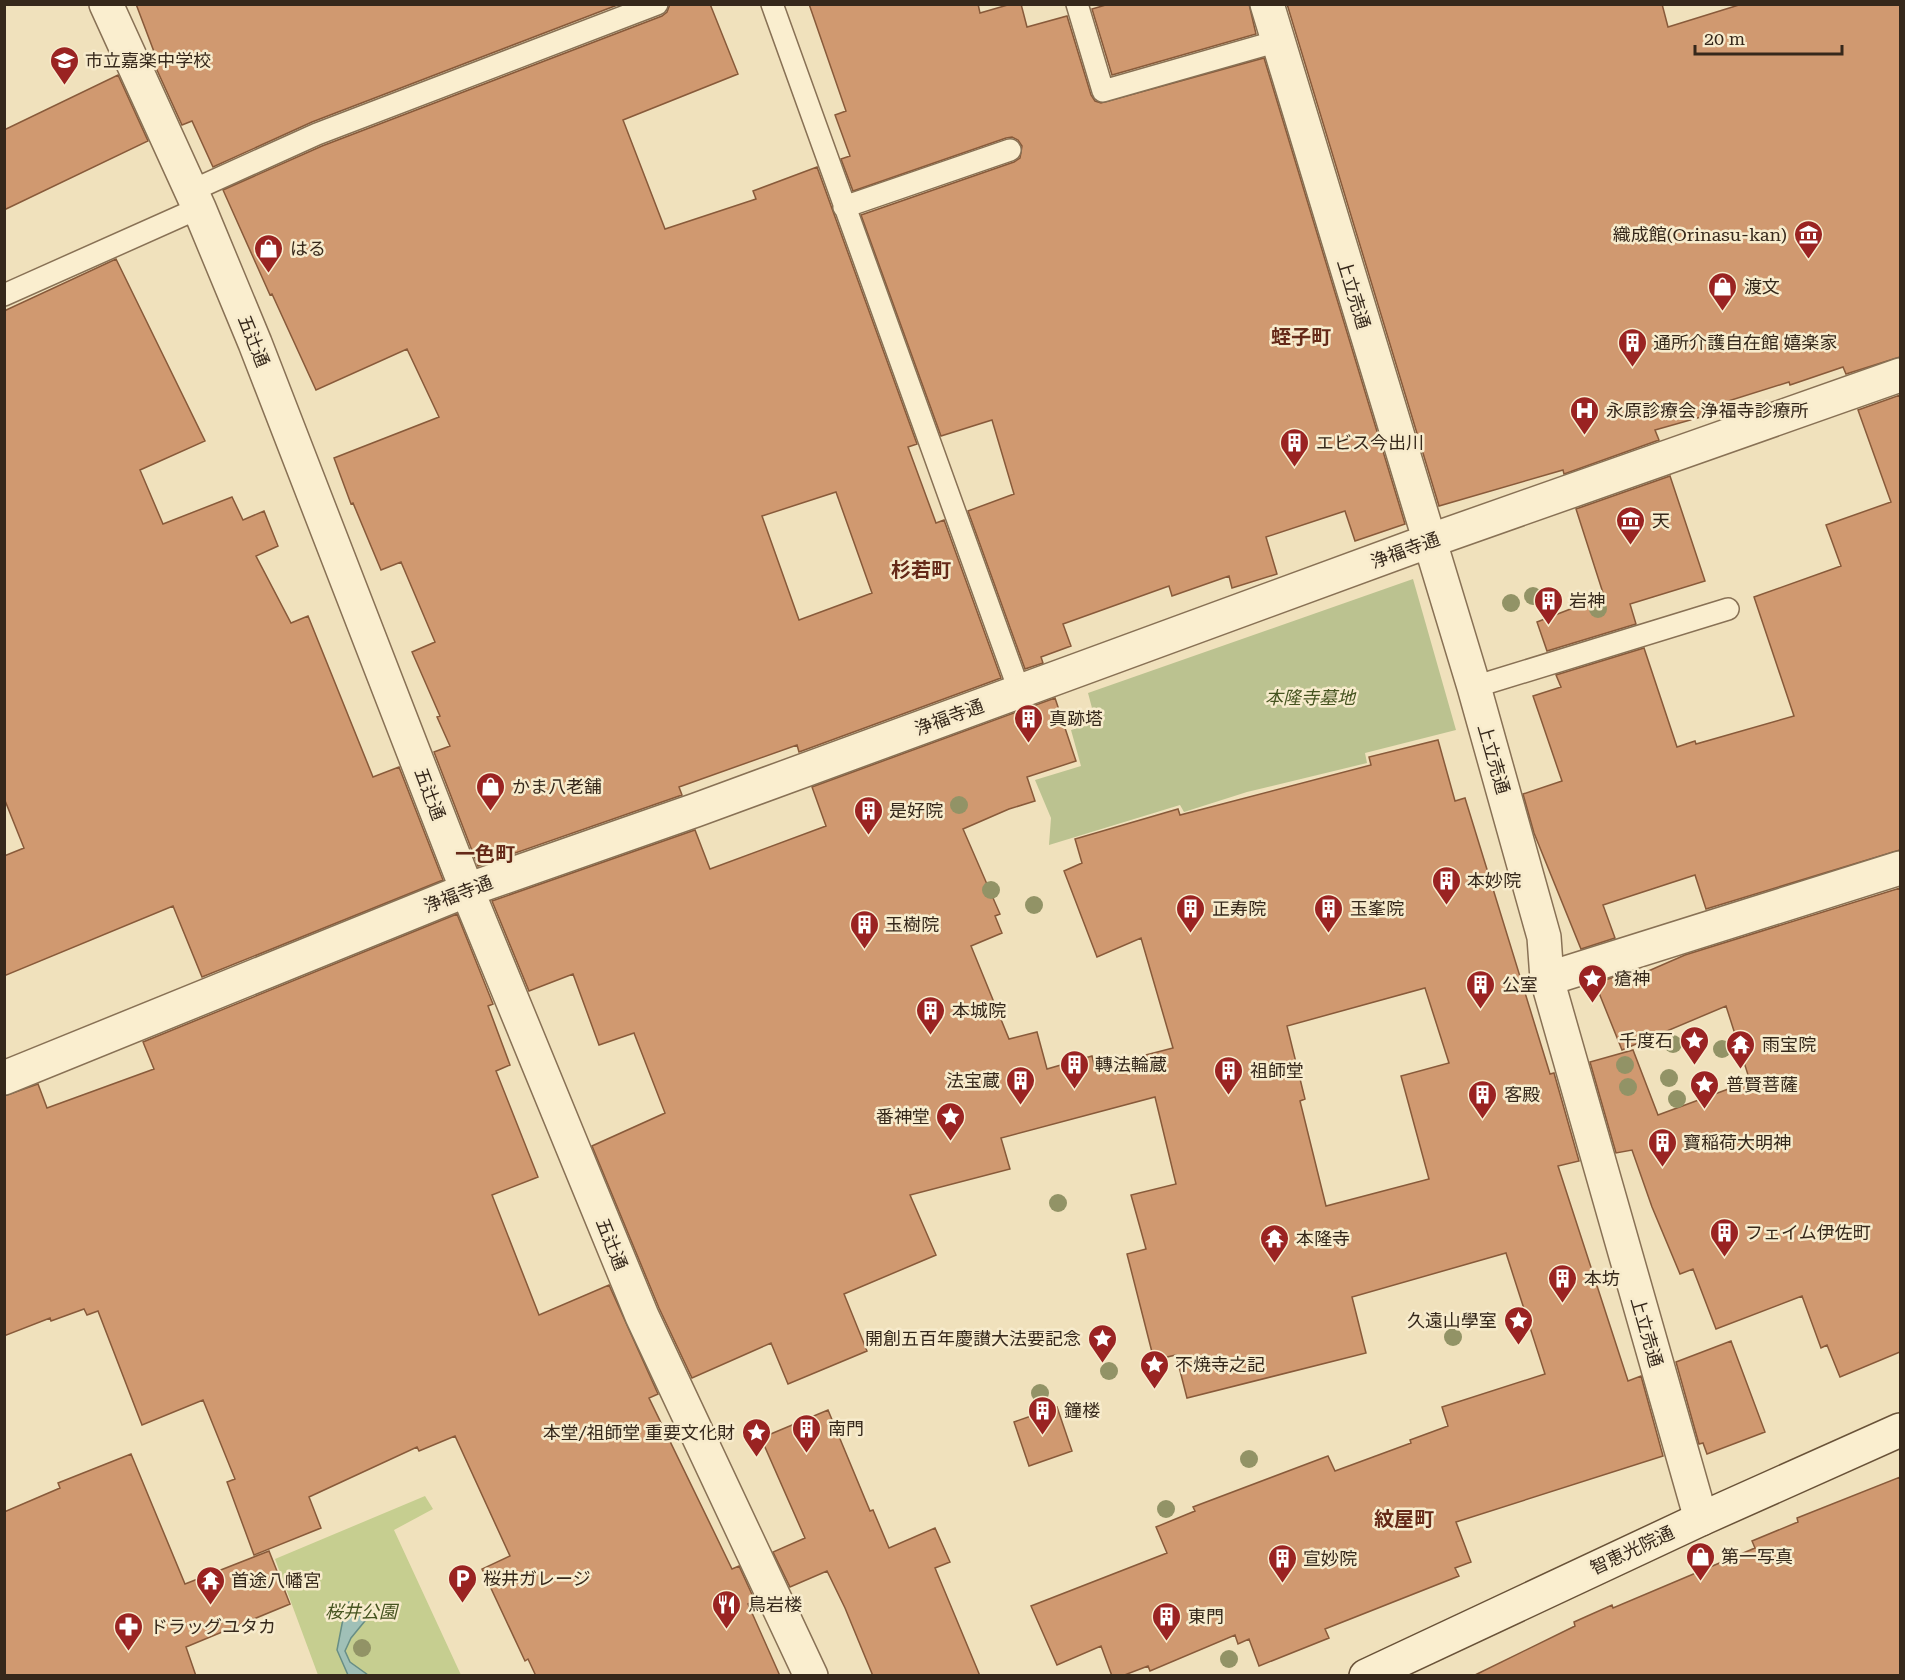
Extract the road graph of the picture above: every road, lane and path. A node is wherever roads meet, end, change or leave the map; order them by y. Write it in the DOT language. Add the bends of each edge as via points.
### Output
graph roads {
  1 [pos="106,4"];
  2 [pos="657,4"];
  3 [pos="772,4"];
  4 [pos="1077,4"];
  5 [pos="1267,4"];
  6 [pos="1278,41"];
  7 [pos="1010,150"];
  8 [pos="195,200"];
  9 [pos="844,207"];
  10 [pos="4,296"];
  11 [pos="1900,375"];
  12 [pos="1429,541"];
  13 [pos="1728,609"];
  14 [pos="1474,687"];
  15 [pos="1019,690"];
  16 [pos="1900,868"];
  17 [pos="467,890"];
  18 [pos="1547,979"];
  19 [pos="4,1078"];
  20 [pos="1900,1430"];
  21 [pos="1701,1518"];
  22 [pos="1405,1667"];
  23 [pos="811,1676"];
  24 [pos="1366,1676"];
  1 -- 8 [label="street, 五辻通"];
  2 -- 8 [label="lane" via="317,134"];
  3 -- 9 [label="lane"];
  4 -- 6 [label="lane" via="1103,91"];
  5 -- 6 [label="street, 上立売通"];
  6 -- 12 [label="street, 上立売通"];
  7 -- 9 [label="lane"];
  8 -- 10 [label="lane"];
  8 -- 17 [label="street, 五辻通" via="255,343"];
  9 -- 15 [label="lane"];
  11 -- 12 [label="street, 浄福寺通"];
  12 -- 14 [label="street, 上立売通"];
  12 -- 15 [label="street, 浄福寺通"];
  13 -- 14 [label="lane"];
  14 -- 18 [label="street, 上立売通" via="1544,937"];
  15 -- 17 [label="street, 浄福寺通"];
  16 -- 18 [label="street"];
  17 -- 19 [label="street, 浄福寺通"];
  17 -- 23 [label="street, 五辻通" via="642,1316"];
  18 -- 21 [label="street, 上立売通"];
  20 -- 21 [label="street, 智恵光院通"];
  21 -- 22 [label="street, 智恵光院通"];
  22 -- 24 [label="street, 智恵光院通"];
}
